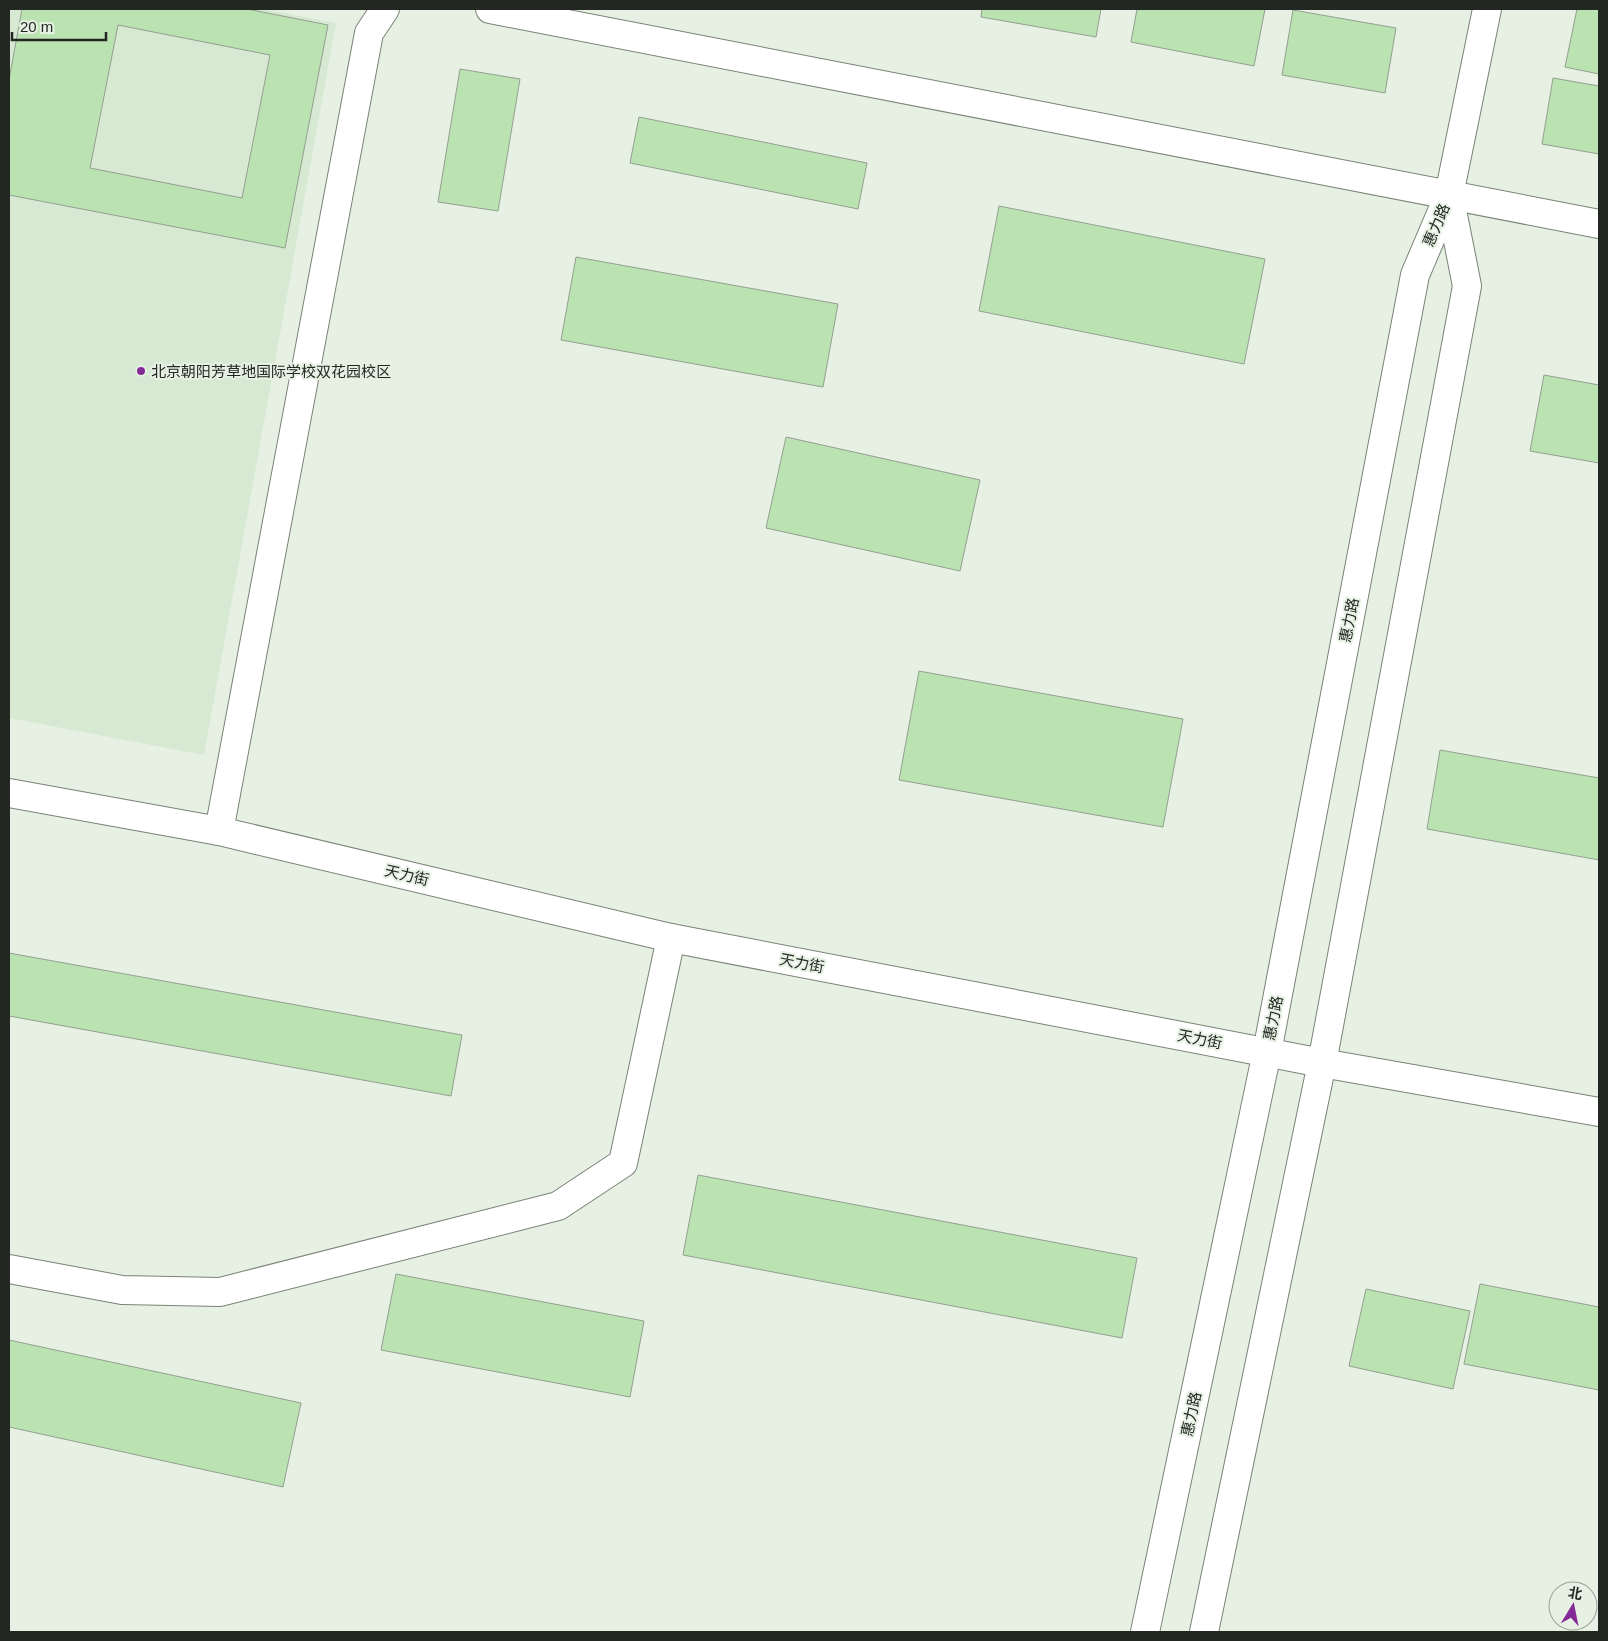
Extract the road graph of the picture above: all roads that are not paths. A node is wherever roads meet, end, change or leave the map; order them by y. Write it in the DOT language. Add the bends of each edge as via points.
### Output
graph roads {
  1 [pos="385,9"];
  2 [pos="490,9"];
  3 [pos="1487,9"];
  4 [pos="1449,195"];
  5 [pos="1599,224"];
  6 [pos="9,793"];
  7 [pos="219,830"];
  8 [pos="671,938"];
  9 [pos="1267,1052"];
  10 [pos="1322,1063"];
  11 [pos="1599,1112"];
  12 [pos="9,1269"];
  13 [pos="1145,1632"];
  14 [pos="1204,1632"];
  1 -- 7 [label="street" via="369,33"];
  2 -- 4 [label="street"];
  3 -- 4 [label="street"];
  4 -- 5 [label="street"];
  4 -- 9 [label="street, 惠力路" via="1415,275"];
  4 -- 10 [label="street, 惠力路" via="1467,286"];
  6 -- 7 [label="street, 天力街"];
  7 -- 8 [label="street, 天力街"];
  8 -- 9 [label="street, 天力街"];
  8 -- 12 [label="street" via="623,1163 558,1206 220,1292 122,1290"];
  9 -- 10 [label="street, 天力街"];
  9 -- 13 [label="street, 惠力路"];
  10 -- 11 [label="street, 天力街"];
  10 -- 14 [label="street, 惠力路"];
}
